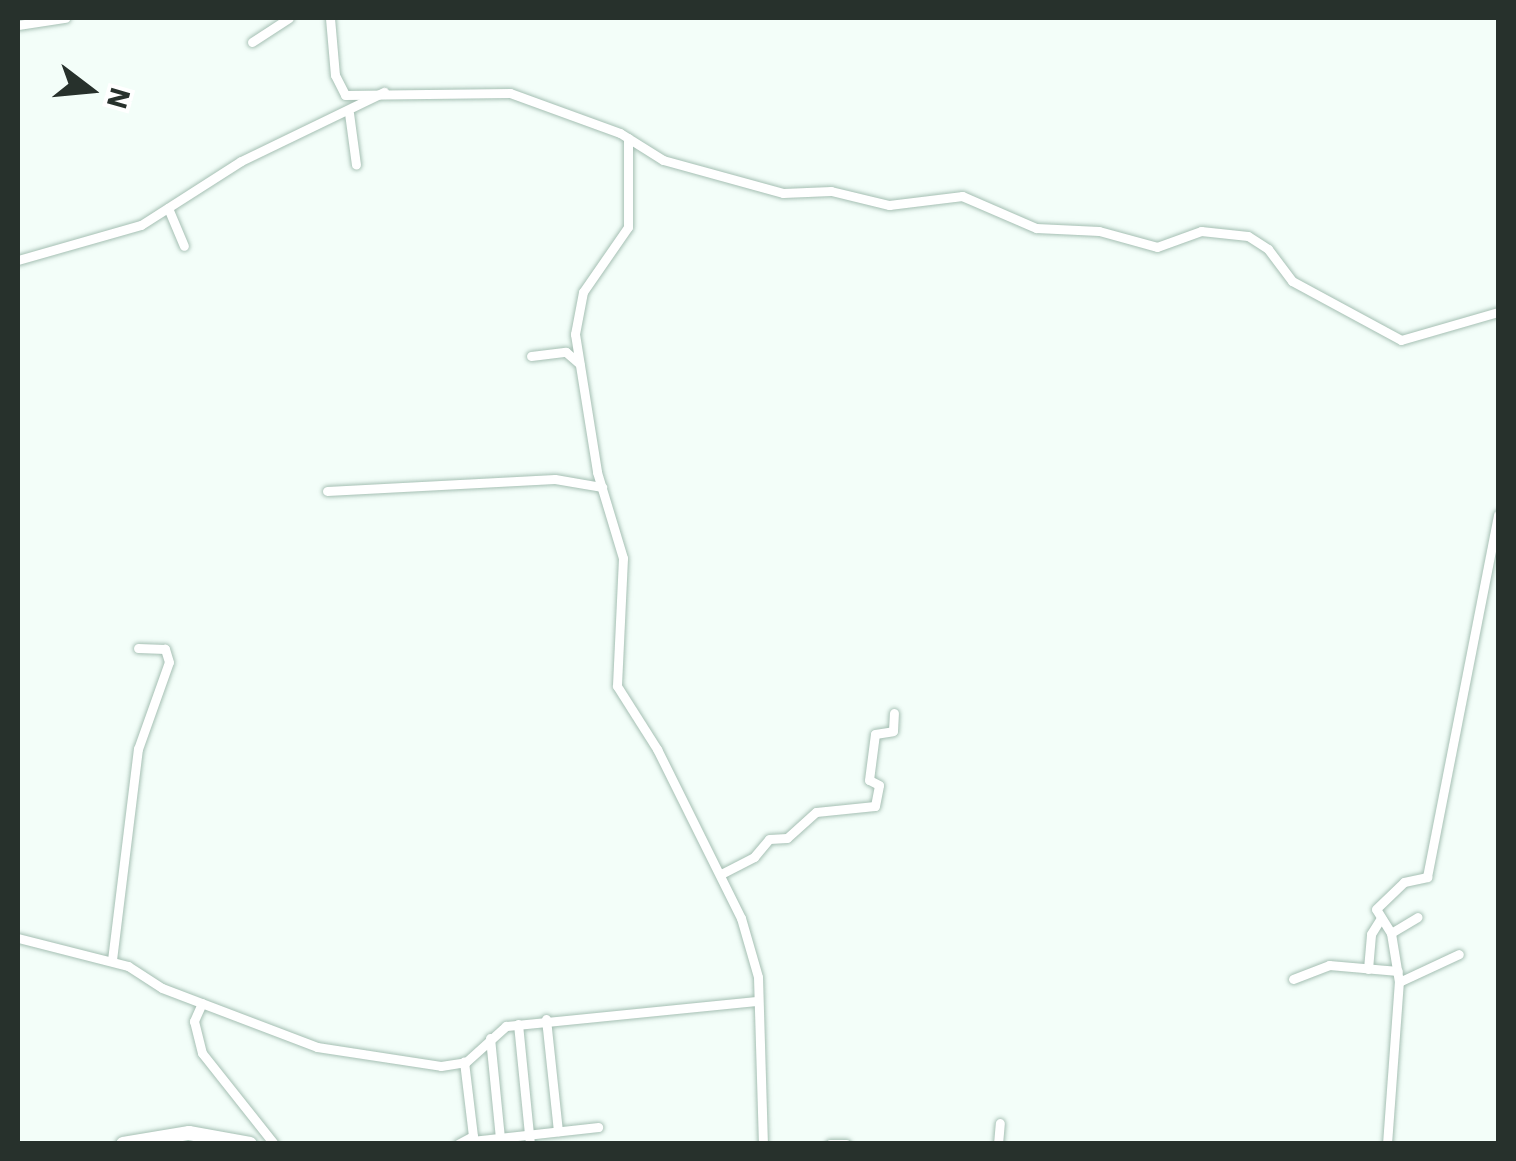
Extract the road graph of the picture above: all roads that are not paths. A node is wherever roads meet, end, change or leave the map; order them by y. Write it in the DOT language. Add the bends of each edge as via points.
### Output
graph roads {
  1 [pos="65,18"];
  2 [pos="289,18"];
  3 [pos="330,18"];
  4 [pos="18,25"];
  5 [pos="252,42"];
  6 [pos="384,92"];
  7 [pos="349,114"];
  8 [pos="628,138"];
  9 [pos="356,165"];
  10 [pos="168,208"];
  11 [pos="184,246"];
  12 [pos="18,260"];
  13 [pos="1498,312"];
  14 [pos="532,356"];
  15 [pos="582,366"];
  16 [pos="602,487"];
  17 [pos="327,491"];
  18 [pos="1498,515"];
  19 [pos="138,648"];
  20 [pos="894,713"];
  21 [pos="723,873"];
  22 [pos="1418,917"];
  23 [pos="1381,918"];
  24 [pos="1391,933"];
  25 [pos="18,938"];
  26 [pos="1460,954"];
  27 [pos="112,960"];
  28 [pos="1368,969"];
  29 [pos="1399,977"];
  30 [pos="1292,979"];
  31 [pos="757,1001"];
  32 [pos="202,1004"];
  33 [pos="546,1019"];
  34 [pos="518,1024"];
  35 [pos="490,1038"];
  36 [pos="464,1062"];
  37 [pos="1000,1123"];
  38 [pos="598,1127"];
  39 [pos="558,1131"];
  40 [pos="530,1139"];
  41 [pos="498,1140"];
  42 [pos="464,1143"];
  43 [pos="123,1144"];
  44 [pos="250,1144"];
  45 [pos="274,1144"];
  46 [pos="763,1144"];
  47 [pos="830,1144"];
  48 [pos="846,1144"];
  49 [pos="998,1144"];
  50 [pos="1387,1144"];
  1 -- 4 [label="street"];
  2 -- 5 [label="street"];
  3 -- 6 [label="street" via="340,93"];
  6 -- 7 [label="street"];
  6 -- 8 [label="street" via="510,93"];
  7 -- 9 [label="street"];
  7 -- 10 [label="street" via="241,161"];
  8 -- 13 [label="street" via="663,160 783,193 831,192 889,205 962,196 1036,228 1099,231 1157,247 1201,232 1254,238 1292,281 1401,340"];
  8 -- 15 [label="street" via="629,220 580,298 575,334"];
  10 -- 11 [label="street"];
  10 -- 12 [label="street" via="126,232"];
  14 -- 15 [label="street" via="566,352"];
  15 -- 16 [label="street"];
  16 -- 17 [label="street" via="556,479"];
  16 -- 21 [label="street" via="624,558 617,686 658,749 693,832"];
  18 -- 23 [label="street" via="1427,877 1406,880 1384,898 1376,910"];
  19 -- 27 [label="street" via="163,648 170,662 143,722"];
  20 -- 21 [label="street" via="893,732 875,734 869,780 879,785 875,806 816,812 787,838 769,840"];
  21 -- 31 [label="street" via="756,965"];
  22 -- 24 [label="street"];
  23 -- 24 [label="street"];
  23 -- 28 [label="street" via="1371,934"];
  24 -- 29 [label="street"];
  25 -- 27 [label="street"];
  26 -- 29 [label="street"];
  27 -- 32 [label="street"];
  28 -- 29 [label="street"];
  28 -- 30 [label="street" via="1326,965"];
  29 -- 50 [label="street"];
  31 -- 33 [label="street"];
  31 -- 46 [label="street"];
  32 -- 36 [label="street" via="346,1054 441,1066"];
  32 -- 45 [label="street" via="194,1021 202,1053"];
  33 -- 34 [label="street"];
  33 -- 39 [label="street"];
  34 -- 35 [label="street"];
  34 -- 40 [label="street"];
  35 -- 36 [label="street"];
  35 -- 41 [label="street"];
  36 -- 42 [label="street"];
  37 -- 49 [label="street"];
  38 -- 39 [label="street"];
  39 -- 40 [label="street"];
  40 -- 41 [label="street"];
  41 -- 42 [label="street"];
  43 -- 44 [label="main road" via="189,1132"];
  47 -- 48 [label="street"];
}
